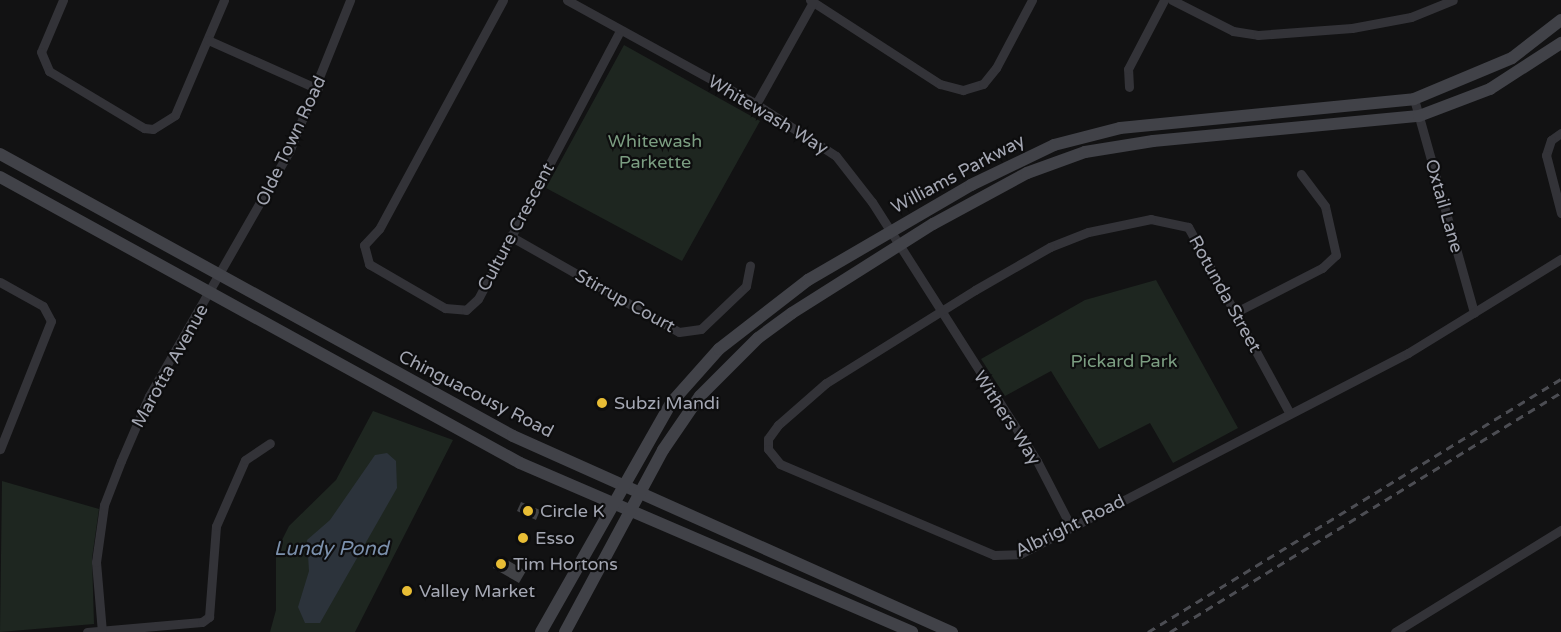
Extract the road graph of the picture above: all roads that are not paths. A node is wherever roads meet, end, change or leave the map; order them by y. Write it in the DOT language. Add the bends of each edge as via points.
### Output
graph roads {
  1 [pos="63,0"];
  2 [pos="224,0"];
  3 [pos="350,0"];
  4 [pos="503,0"];
  5 [pos="567,0"];
  6 [pos="1032,0"];
  7 [pos="1164,0"];
  8 [pos="1172,0"];
  9 [pos="1453,0"];
  10 [pos="812,1"];
  11 [pos="1561,20"];
  12 [pos="620,31"];
  13 [pos="208,40"];
  14 [pos="1561,43"];
  15 [pos="1129,87"];
  16 [pos="318,89"];
  17 [pos="1414,99"];
  18 [pos="756,104"];
  19 [pos="1419,116"];
  20 [pos="1561,133"];
  21 [pos="0,154"];
  22 [pos="1301,174"];
  23 [pos="0,177"];
  24 [pos="1561,213"];
  25 [pos="890,231"];
  26 [pos="510,236"];
  27 [pos="899,245"];
  28 [pos="1561,259"];
  29 [pos="750,265"];
  30 [pos="220,277"];
  31 [pos="0,282"];
  32 [pos="209,295"];
  33 [pos="939,312"];
  34 [pos="1236,312"];
  35 [pos="1474,313"];
  36 [pos="1288,412"];
  37 [pos="270,443"];
  38 [pos="0,449"];
  39 [pos="626,486"];
  40 [pos="643,495"];
  41 [pos="616,504"];
  42 [pos="634,511"];
  43 [pos="1071,527"];
  44 [pos="1561,530"];
  45 [pos="102,631"];
  46 [pos="87,632"];
  47 [pos="541,632"];
  48 [pos="565,632"];
  49 [pos="912,632"];
  50 [pos="951,632"];
  51 [pos="1395,632"];
  1 -- 13 [label="street" via="40,51 42,61 56,78 119,110 144,128 160,127 175,114"];
  2 -- 13 [label="street"];
  3 -- 16 [label="street, Olde Town Road"];
  4 -- 26 [label="street, Culture Crescent" via="379,229 368,238 365,256 369,264 458,311 478,299"];
  5 -- 12 [label="street, Whitewash Way"];
  6 -- 10 [label="street" via="996,68 983,84 963,90 940,84"];
  7 -- 15 [label="street" via="1128,69"];
  8 -- 9 [label="street" via="1233,31 1279,35 1412,17"];
  10 -- 18 [label="street"];
  11 -- 17 [label="main road, Williams Parkway" via="1512,58"];
  12 -- 18 [label="street, Whitewash Way"];
  12 -- 26 [label="street, Culture Crescent"];
  13 -- 16 [label="street"];
  14 -- 19 [label="main road, Williams Parkway" via="1490,89"];
  16 -- 30 [label="street, Olde Town Road"];
  17 -- 19 [label="street, Oxtail Lane"];
  17 -- 25 [label="main road, Williams Parkway" via="1097,133 1021,158"];
  18 -- 25 [label="street, Whitewash Way" via="836,156"];
  19 -- 27 [label="main road, Williams Parkway" via="1153,141 1085,152 1027,173"];
  19 -- 35 [label="street, Oxtail Lane"];
  20 -- 24 [label="street" via="1551,140 1545,155"];
  21 -- 30 [label="main road, Chinguacousy Road"];
  22 -- 34 [label="street" via="1325,206 1336,255 1322,268"];
  23 -- 32 [label="main road"];
  25 -- 27 [label="street, Whitewash Way"];
  25 -- 39 [label="main road, Williams Parkway" via="773,304 719,349 666,411"];
  26 -- 29 [label="street, Stirrup Court" via="679,333 701,329 716,315 746,286"];
  27 -- 33 [label="street, Whitewash Way"];
  27 -- 40 [label="main road, Williams Parkway" via="792,313 727,367 679,425"];
  28 -- 35 [label="street, Albright Road"];
  30 -- 32 [label="street, Marotta Avenue"];
  30 -- 39 [label="main road, Chinguacousy Road" via="503,430"];
  31 -- 38 [label="street" via="43,306 51,321"];
  32 -- 41 [label="main road" via="495,450"];
  32 -- 45 [label="street, Marotta Avenue" via="149,396 104,506 96,562"];
  33 -- 34 [label="street, Rotunda Street" via="1050,247 1088,232 1167,219 1188,227"];
  33 -- 43 [label="street, Withers Way" via="1037,461"];
  33 -- 43 [label="street, Albright Road" via="801,404 768,439 773,457 994,555 1020,554"];
  34 -- 36 [label="street, Rotunda Street"];
  35 -- 36 [label="street, Albright Road" via="1408,353"];
  36 -- 43 [label="street, Albright Road"];
  37 -- 45 [label="street" via="245,460 216,526 209,616 202,622"];
  39 -- 40 [label="main road, Chinguacousy Road"];
  39 -- 41 [label="main road, Williams Parkway"];
  40 -- 42 [label="main road, Williams Parkway"];
  40 -- 50 [label="main road, Chinguacousy Road"];
  41 -- 42 [label="main road"];
  41 -- 47 [label="main road, Williams Parkway"];
  42 -- 48 [label="main road, Williams Parkway"];
  42 -- 49 [label="main road"];
  44 -- 51 [label="street"];
  45 -- 46 [label="street"];
}
